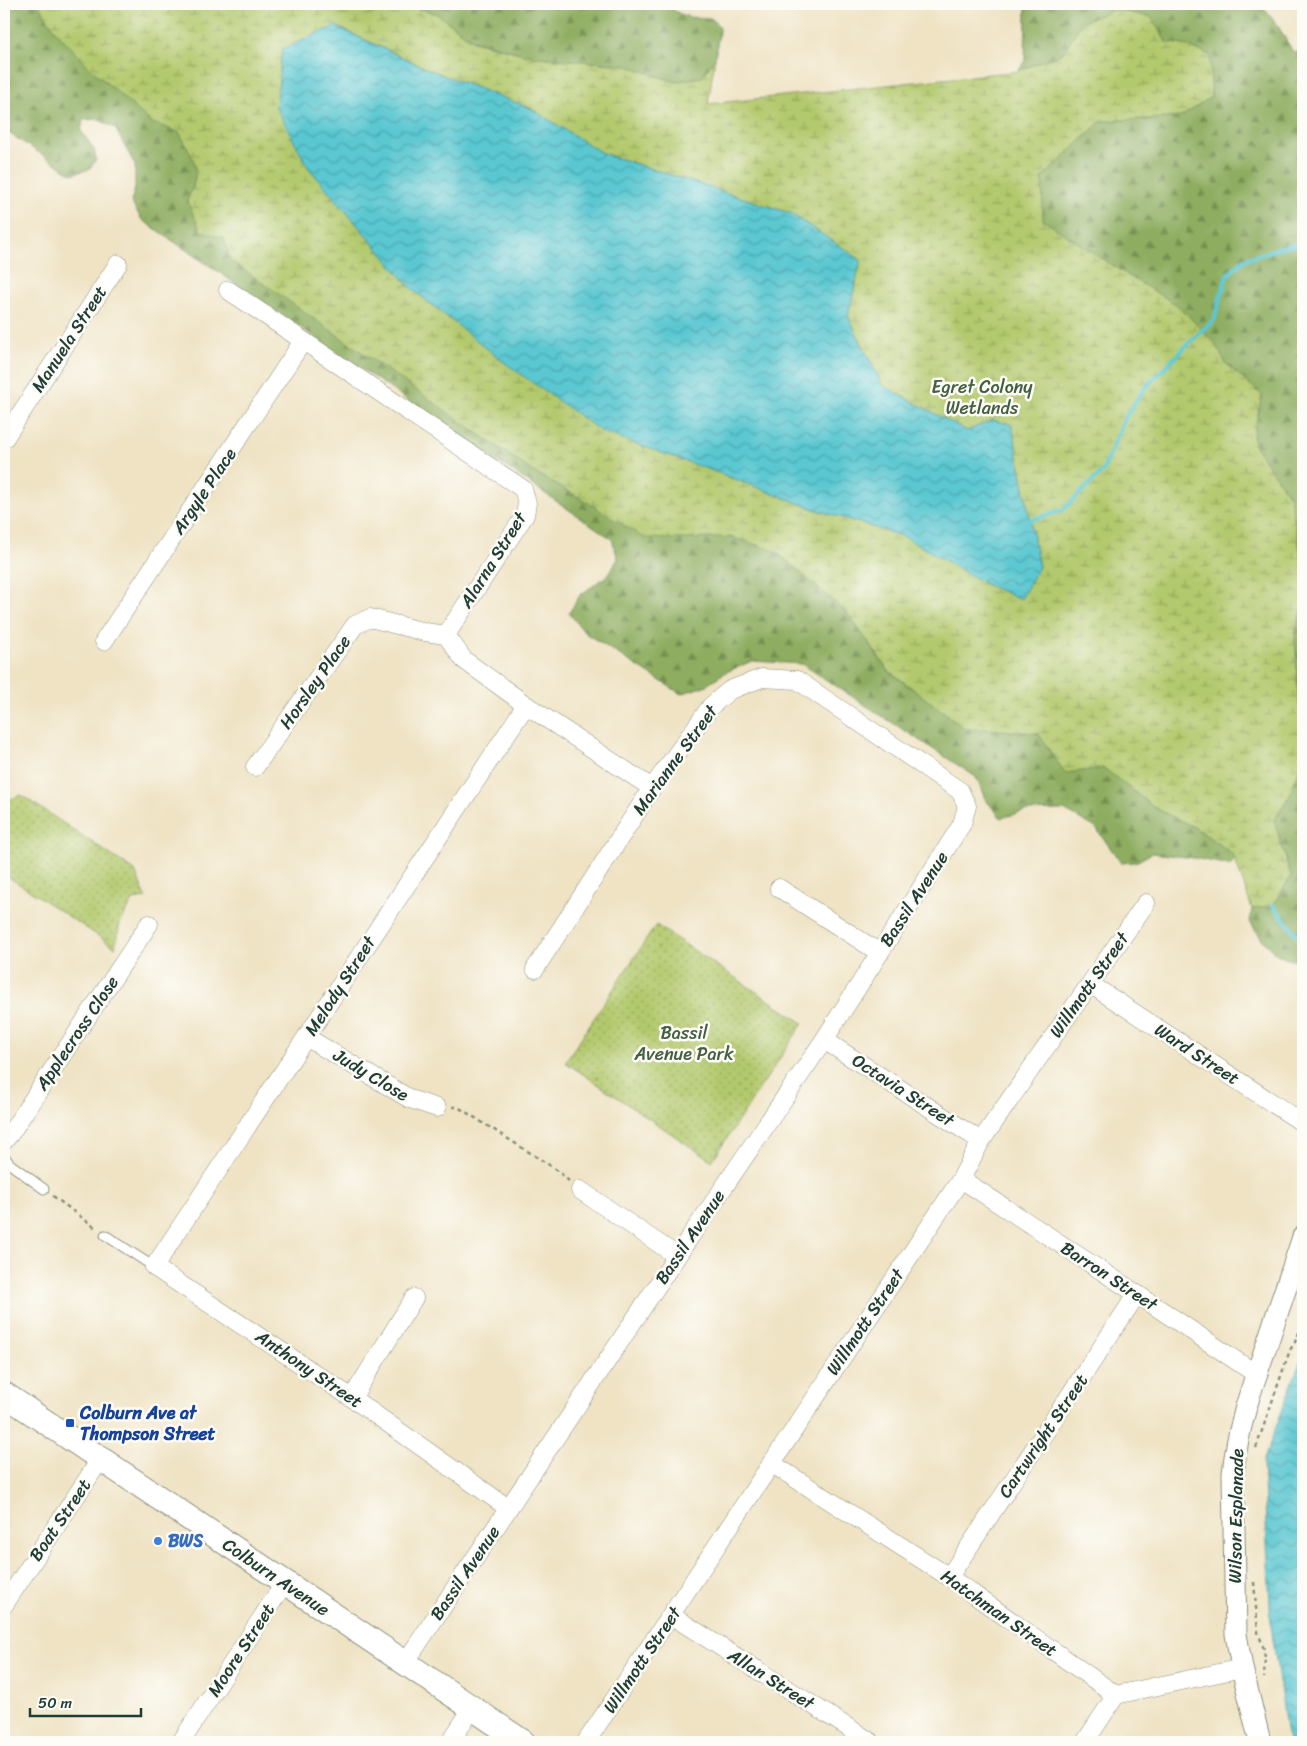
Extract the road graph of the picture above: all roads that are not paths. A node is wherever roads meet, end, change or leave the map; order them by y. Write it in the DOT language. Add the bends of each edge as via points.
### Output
graph roads {
  1 [pos="118,264"];
  2 [pos="228,290"];
  3 [pos="303,341"];
  4 [pos="4,439"];
  5 [pos="446,635"];
  6 [pos="104,641"];
  7 [pos="526,705"];
  8 [pos="255,767"];
  9 [pos="652,788"];
  10 [pos="967,806"];
  11 [pos="779,888"];
  12 [pos="1146,903"];
  13 [pos="149,924"];
  14 [pos="880,953"];
  15 [pos="536,970"];
  16 [pos="1090,984"];
  17 [pos="306,1037"];
  18 [pos="824,1040"];
  19 [pos="437,1108"];
  20 [pos="1303,1123"];
  21 [pos="4,1141"];
  22 [pos="982,1141"];
  23 [pos="4,1156"];
  24 [pos="961,1180"];
  25 [pos="44,1189"];
  26 [pos="580,1190"];
  27 [pos="105,1235"];
  28 [pos="1303,1237"];
  29 [pos="677,1256"];
  30 [pos="154,1267"];
  31 [pos="1138,1294"];
  32 [pos="414,1298"];
  33 [pos="1256,1374"];
  34 [pos="4,1394"];
  35 [pos="352,1398"];
  36 [pos="100,1460"];
  37 [pos="771,1463"];
  38 [pos="508,1508"];
  39 [pos="949,1578"];
  40 [pos="285,1582"];
  41 [pos="4,1605"];
  42 [pos="672,1616"];
  43 [pos="405,1663"];
  44 [pos="1242,1668"];
  45 [pos="1116,1695"];
  46 [pos="472,1709"];
  47 [pos="181,1742"];
  48 [pos="450,1742"];
  49 [pos="523,1742"];
  50 [pos="586,1742"];
  51 [pos="871,1742"];
  52 [pos="1085,1742"];
  53 [pos="1260,1742"];
  1 -- 4 [label="street, Manuela Street"];
  2 -- 3 [label="street, Alarna Street"];
  3 -- 5 [label="street, Alarna Street" via="522,489 527,503 525,515"];
  3 -- 6 [label="street, Argyle Place"];
  5 -- 7 [label="street" via="464,660"];
  5 -- 8 [label="street, Horsley Place" via="370,618 355,625"];
  7 -- 9 [label="street"];
  7 -- 17 [label="street, Melody Street"];
  9 -- 10 [label="street, Marianne Street" via="711,706 730,690 762,678 797,680 960,791"];
  9 -- 15 [label="street, Marianne Street"];
  10 -- 14 [label="street, Bassil Avenue" via="962,824"];
  11 -- 14 [label="street"];
  12 -- 16 [label="street, Willmott Street"];
  13 -- 21 [label="street, Applecross Close"];
  14 -- 18 [label="street, Bassil Avenue"];
  16 -- 20 [label="street, Ward Street"];
  16 -- 22 [label="street, Willmott Street"];
  17 -- 19 [label="street, Judy Close" via="410,1099"];
  17 -- 30 [label="street, Melody Street"];
  18 -- 22 [label="street, Octavia Street"];
  18 -- 29 [label="street, Bassil Avenue"];
  22 -- 24 [label="street, Willmott Street"];
  23 -- 25 [label="lane"];
  24 -- 31 [label="street, Barron Street"];
  24 -- 37 [label="street, Willmott Street"];
  26 -- 29 [label="street"];
  27 -- 30 [label="lane, Anthony Street"];
  28 -- 33 [label="street, Wilson Esplanade"];
  29 -- 38 [label="street, Bassil Avenue"];
  30 -- 35 [label="street, Anthony Street"];
  31 -- 33 [label="street, Barron Street"];
  31 -- 39 [label="street, Cartwright Street"];
  32 -- 35 [label="street"];
  33 -- 44 [label="street, Wilson Esplanade" via="1239,1430 1233,1474 1236,1627"];
  34 -- 36 [label="main road, Colburn Avenue"];
  35 -- 38 [label="street, Anthony Street"];
  36 -- 40 [label="main road, Colburn Avenue"];
  36 -- 41 [label="street, Boat Street"];
  37 -- 39 [label="street, Hatchman Street"];
  37 -- 42 [label="street, Willmott Street"];
  38 -- 43 [label="street, Bassil Avenue"];
  39 -- 45 [label="street, Hatchman Street"];
  40 -- 43 [label="main road, Colburn Avenue"];
  40 -- 47 [label="street, Moore Street"];
  42 -- 50 [label="street, Willmott Street"];
  42 -- 51 [label="street, Allan Street"];
  43 -- 46 [label="main road, Colburn Avenue"];
  44 -- 45 [label="street"];
  44 -- 53 [label="street, Wilson Esplanade"];
  45 -- 52 [label="street"];
  46 -- 48 [label="street"];
  46 -- 49 [label="main road, Colburn Avenue"];
}
